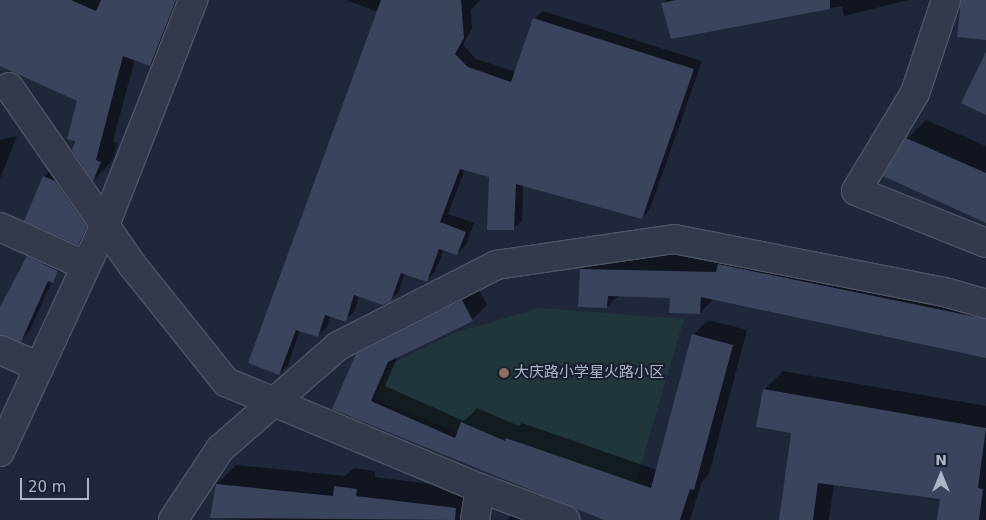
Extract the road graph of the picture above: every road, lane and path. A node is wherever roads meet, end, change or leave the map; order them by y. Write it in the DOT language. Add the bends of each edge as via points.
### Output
graph roads {
  1 [pos="193,0"];
  2 [pos="946,0"];
  3 [pos="9,87"];
  4 [pos="105,225"];
  5 [pos="0,227"];
  6 [pos="986,243"];
  7 [pos="86,266"];
  8 [pos="986,304"];
  9 [pos="0,350"];
  10 [pos="40,367"];
  11 [pos="272,404"];
  12 [pos="0,452"];
  13 [pos="480,488"];
  14 [pos="173,520"];
  15 [pos="475,520"];
  16 [pos="565,520"];
  1 -- 4 [label="street"];
  2 -- 6 [label="street" via="915,93 856,191"];
  3 -- 4 [label="street"];
  4 -- 7 [label="street"];
  4 -- 11 [label="street" via="226,382"];
  5 -- 7 [label="street"];
  7 -- 10 [label="street"];
  8 -- 11 [label="street" via="948,293 674,239 496,264 338,346"];
  9 -- 10 [label="street"];
  10 -- 12 [label="street"];
  11 -- 13 [label="street"];
  11 -- 14 [label="street" via="220,449"];
  13 -- 15 [label="street"];
  13 -- 16 [label="street"];
}
